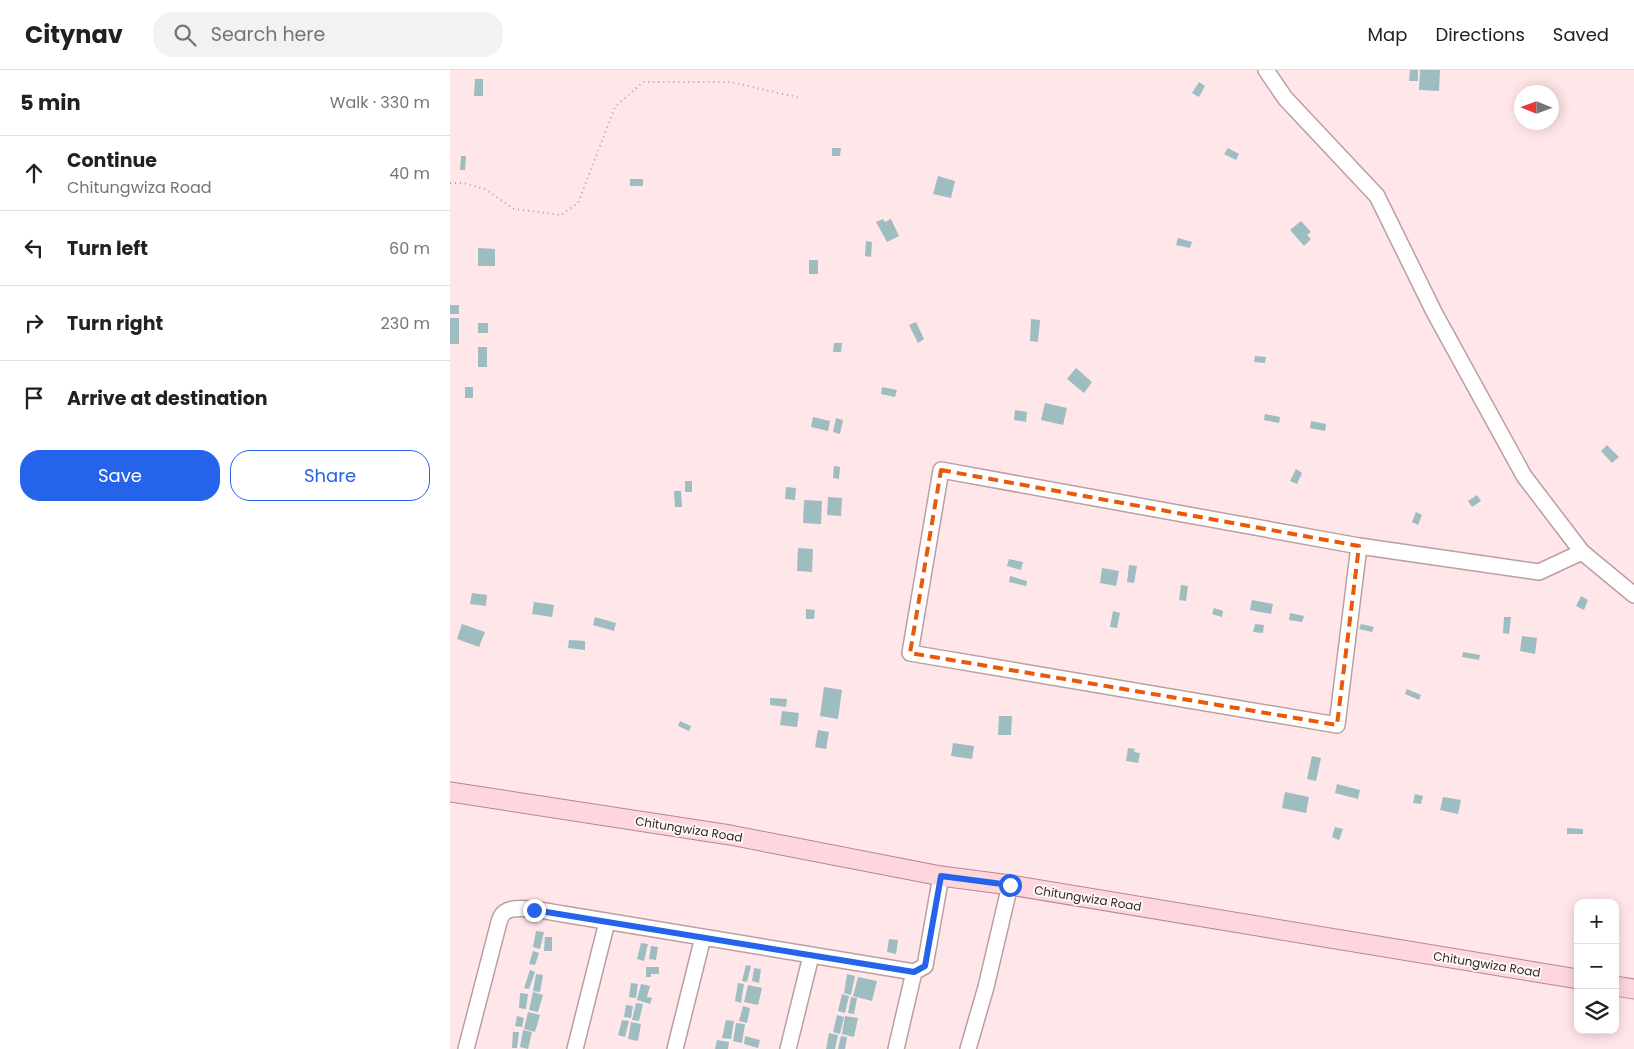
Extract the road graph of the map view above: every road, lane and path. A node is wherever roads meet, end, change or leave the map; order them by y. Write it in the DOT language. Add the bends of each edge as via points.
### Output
graph roads {
  1 [pos="1266,70"];
  2 [pos="800,98"];
  3 [pos="450,183"];
  4 [pos="1359,546"];
  5 [pos="1582,552"];
  6 [pos="1634,595"];
  7 [pos="450,792"];
  8 [pos="941,876"];
  9 [pos="1010,885"];
  10 [pos="607,922"];
  11 [pos="703,937"];
  12 [pos="811,956"];
  13 [pos="914,972"];
  14 [pos="1574,979"];
  15 [pos="1619,987"];
  16 [pos="1634,989"];
  17 [pos="466,1049"];
  18 [pos="575,1049"];
  19 [pos="675,1049"];
  20 [pos="788,1049"];
  21 [pos="896,1049"];
  22 [pos="968,1049"];
  1 -- 5 [label="street" via="1286,98 1377,196 1434,312 1524,476"];
  2 -- 3 [label="path" via="730,82 643,82 615,107 578,203 561,215 514,209 485,188"];
  4 -- 4 [label="street" via="941,470 910,653 1337,724"];
  4 -- 5 [label="street" via="1539,572"];
  5 -- 6 [label="street"];
  7 -- 8 [label="main road, Chitungwiza Road" via="730,835"];
  8 -- 9 [label="main road, Chitungwiza Road"];
  8 -- 13 [label="street" via="925,966"];
  9 -- 14 [label="main road, Chitungwiza Road"];
  9 -- 22 [label="street"];
  10 -- 11 [label="street"];
  10 -- 17 [label="street" via="534,910 505,911 499,922"];
  10 -- 18 [label="street"];
  11 -- 12 [label="street"];
  11 -- 19 [label="street"];
  12 -- 13 [label="street"];
  12 -- 20 [label="street"];
  13 -- 21 [label="street"];
  15 -- 16 [label="main road"];
}
